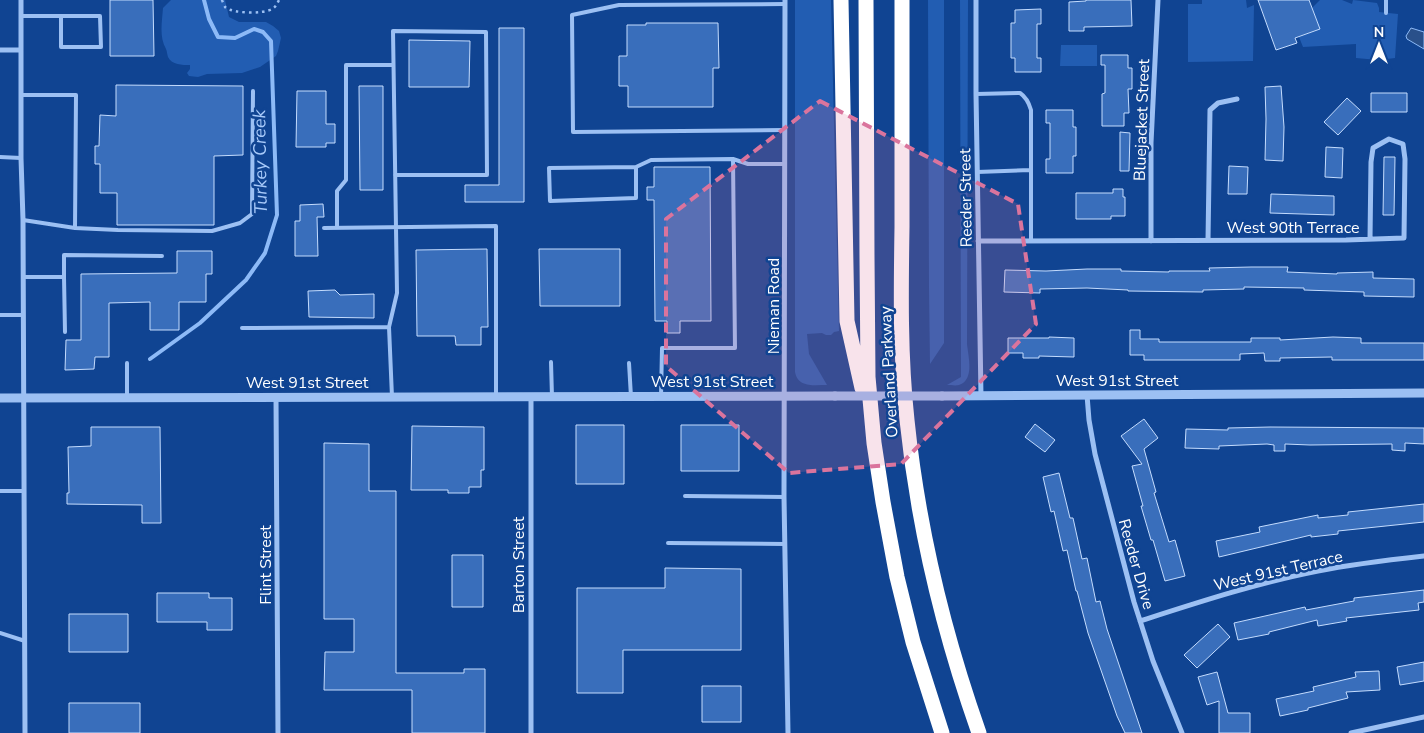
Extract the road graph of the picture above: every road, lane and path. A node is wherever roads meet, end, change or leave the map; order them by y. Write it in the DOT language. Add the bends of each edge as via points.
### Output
graph roads {
  1 [pos="21,0"];
  2 [pos="222,0"];
  3 [pos="279,0"];
  4 [pos="841,0"];
  5 [pos="866,0"];
  6 [pos="902,0"];
  7 [pos="976,0"];
  8 [pos="1158,0"];
  9 [pos="1386,0"];
  10 [pos="785,2"];
  11 [pos="1386,13"];
  12 [pos="21,16"];
  13 [pos="61,16"];
  14 [pos="0,50"];
  15 [pos="21,50"];
  16 [pos="393,65"];
  17 [pos="253,91"];
  18 [pos="976,94"];
  19 [pos="21,95"];
  20 [pos="1236,99"];
  21 [pos="785,130"];
  22 [pos="0,157"];
  23 [pos="21,158"];
  24 [pos="732,159"];
  25 [pos="785,164"];
  26 [pos="636,167"];
  27 [pos="1030,170"];
  28 [pos="977,172"];
  29 [pos="396,175"];
  30 [pos="23,220"];
  31 [pos="396,227"];
  32 [pos="75,228"];
  33 [pos="324,228"];
  34 [pos="337,228"];
  35 [pos="1370,238"];
  36 [pos="1208,240"];
  37 [pos="978,241"];
  38 [pos="1030,241"];
  39 [pos="1151,241"];
  40 [pos="162,256"];
  41 [pos="64,276"];
  42 [pos="23,277"];
  43 [pos="0,315"];
  44 [pos="23,315"];
  45 [pos="389,327"];
  46 [pos="242,328"];
  47 [pos="65,332"];
  48 [pos="551,362"];
  49 [pos="127,363"];
  50 [pos="629,363"];
  51 [pos="1424,393"];
  52 [pos="661,396"];
  53 [pos="785,396"];
  54 [pos="980,396"];
  55 [pos="1088,396"];
  56 [pos="276,397"];
  57 [pos="392,397"];
  58 [pos="496,397"];
  59 [pos="531,397"];
  60 [pos="552,397"];
  61 [pos="631,397"];
  62 [pos="0,398"];
  63 [pos="24,398"];
  64 [pos="127,398"];
  65 [pos="874,443"];
  66 [pos="0,491"];
  67 [pos="24,491"];
  68 [pos="685,496"];
  69 [pos="784,497"];
  70 [pos="668,543"];
  71 [pos="785,544"];
  72 [pos="1424,556"];
  73 [pos="1140,621"];
  74 [pos="0,633"];
  75 [pos="25,641"];
  76 [pos="1424,717"];
  77 [pos="25,733"];
  78 [pos="278,733"];
  79 [pos="531,733"];
  80 [pos="788,733"];
  81 [pos="942,733"];
  82 [pos="979,733"];
  83 [pos="1182,733"];
  84 [pos="1351,733"];
  1 -- 12 [label="street"];
  2 -- 3 [label="path" via="225,7 233,11 248,12 270,11"];
  4 -- 65 [label="highway" via="847,321"];
  5 -- 65 [label="highway, Overland Parkway" via="868,376"];
  6 -- 82 [label="highway, Overland Parkway" via="902,298 907,420 923,532 935,587"];
  7 -- 18 [label="street, Reeder Street"];
  8 -- 39 [label="street, Bluejacket Street" via="1151,143"];
  9 -- 11 [label="lane"];
  10 -- 21 [label="street, Nieman Road"];
  10 -- 21 [label="lane" via="620,5 572,15 573,132"];
  12 -- 13 [label="lane"];
  12 -- 15 [label="street"];
  13 -- 13 [label="lane" via="100,16 101,47 61,47"];
  14 -- 15 [label="street"];
  15 -- 19 [label="street"];
  16 -- 29 [label="lane"];
  16 -- 29 [label="lane" via="393,31 486,32 487,175"];
  16 -- 34 [label="lane" via="346,65 346,180 336,191"];
  17 -- 32 [label="lane" via="252,214 240,223 212,230"];
  18 -- 27 [label="lane" via="1020,93 1024,96 1030,110"];
  18 -- 28 [label="street, Reeder Street"];
  19 -- 23 [label="street"];
  19 -- 32 [label="lane" via="76,95"];
  20 -- 36 [label="street, West 90th Terrace" via="1218,103 1210,110"];
  21 -- 25 [label="street, Nieman Road"];
  22 -- 23 [label="lane"];
  23 -- 30 [label="street"];
  24 -- 25 [label="lane" via="748,164"];
  24 -- 26 [label="lane" via="652,160"];
  24 -- 52 [label="lane" via="735,348 662,348"];
  25 -- 53 [label="street, Nieman Road"];
  26 -- 26 [label="lane" via="549,168 550,201 636,198"];
  27 -- 28 [label="lane"];
  27 -- 38 [label="lane"];
  28 -- 37 [label="street, Reeder Street"];
  29 -- 31 [label="lane"];
  30 -- 32 [label="lane"];
  30 -- 42 [label="street"];
  31 -- 34 [label="lane"];
  31 -- 45 [label="lane" via="397,293"];
  31 -- 58 [label="lane" via="496,226"];
  33 -- 34 [label="lane"];
  35 -- 35 [label="street, West 90th Terrace" via="1404,238 1403,144 1389,139 1373,148 1370,162"];
  35 -- 36 [label="street, West 90th Terrace"];
  36 -- 39 [label="street, West 90th Terrace"];
  37 -- 38 [label="street, West 90th Terrace"];
  37 -- 54 [label="street, Reeder Street"];
  38 -- 39 [label="street, West 90th Terrace"];
  40 -- 41 [label="lane" via="64,255"];
  41 -- 42 [label="lane"];
  41 -- 47 [label="lane"];
  42 -- 44 [label="street"];
  43 -- 44 [label="lane"];
  44 -- 63 [label="street"];
  45 -- 46 [label="lane"];
  45 -- 57 [label="lane"];
  48 -- 60 [label="lane"];
  49 -- 64 [label="lane"];
  50 -- 61 [label="lane"];
  51 -- 55 [label="street, West 91st Street"];
  52 -- 53 [label="street, West 91st Street"];
  52 -- 61 [label="street, West 91st Street"];
  53 -- 54 [label="street, West 91st Street, bridge"];
  53 -- 69 [label="street, Nieman Road"];
  54 -- 55 [label="street, West 91st Street"];
  55 -- 73 [label="street, Reeder Drive" via="1095,454"];
  56 -- 57 [label="street, West 91st Street"];
  56 -- 64 [label="street, West 91st Street"];
  56 -- 78 [label="street, Flint Street"];
  57 -- 58 [label="street, West 91st Street"];
  58 -- 59 [label="street, West 91st Street"];
  59 -- 60 [label="street, West 91st Street"];
  59 -- 79 [label="street, Barton Street"];
  60 -- 61 [label="street, West 91st Street"];
  62 -- 63 [label="street, West 91st Street"];
  63 -- 64 [label="street, West 91st Street"];
  63 -- 67 [label="street"];
  65 -- 81 [label="highway, Overland Parkway" via="897,577 913,642"];
  66 -- 67 [label="lane"];
  67 -- 75 [label="street"];
  68 -- 69 [label="lane"];
  69 -- 71 [label="street, Nieman Road"];
  70 -- 71 [label="lane"];
  71 -- 80 [label="street, Nieman Road"];
  72 -- 73 [label="street, West 91st Terrace" via="1318,571 1248,587"];
  73 -- 83 [label="street, Reeder Drive"];
  74 -- 75 [label="lane"];
  75 -- 77 [label="street"];
  76 -- 84 [label="street"];
}
